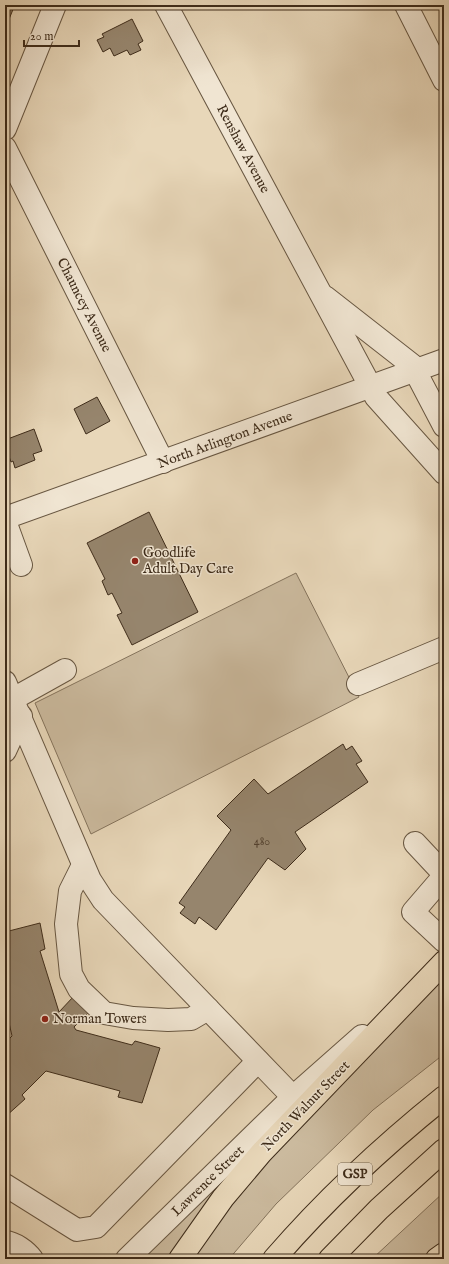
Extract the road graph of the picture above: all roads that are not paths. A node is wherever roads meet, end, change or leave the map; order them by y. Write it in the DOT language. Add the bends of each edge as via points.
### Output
graph roads {
  1 [pos="54,5"];
  2 [pos="166,5"];
  3 [pos="406,5"];
  4 [pos="444,80"];
  5 [pos="5,130"];
  6 [pos="5,148"];
  7 [pos="320,293"];
  8 [pos="444,360"];
  9 [pos="415,371"];
  10 [pos="370,388"];
  11 [pos="444,426"];
  12 [pos="444,433"];
  13 [pos="422,448"];
  14 [pos="163,462"];
  15 [pos="444,473"];
  16 [pos="5,519"];
  17 [pos="21,565"];
  18 [pos="444,648"];
  19 [pos="65,670"];
  20 [pos="358,684"];
  21 [pos="13,699"];
  22 [pos="5,751"];
  23 [pos="415,843"];
  24 [pos="83,865"];
  25 [pos="444,875"];
  26 [pos="444,941"];
  27 [pos="438,968"];
  28 [pos="208,1009"];
  29 [pos="258,1061"];
  30 [pos="293,1097"];
  31 [pos="444,1097"];
  32 [pos="444,1150"];
  33 [pos="5,1184"];
  34 [pos="5,1242"];
  35 [pos="5,1253"];
  36 [pos="444,1254"];
  37 [pos="14,1259"];
  38 [pos="32,1259"];
  39 [pos="127,1259"];
  40 [pos="180,1259"];
  41 [pos="274,1259"];
  42 [pos="330,1259"];
  43 [pos="437,1259"];
  1 -- 5 [label="street"];
  2 -- 7 [label="street, Renshaw Avenue"];
  3 -- 4 [label="street"];
  6 -- 14 [label="street, Chauncey Avenue"];
  7 -- 9 [label="street, Renshaw Avenue" via="399,354"];
  7 -- 10 [label="street, Renshaw Avenue"];
  8 -- 9 [label="street, North Arlington Avenue"];
  9 -- 10 [label="street, North Arlington Avenue"];
  9 -- 11 [label="street, Renshaw Avenue"];
  10 -- 13 [label="street, Renshaw Avenue"];
  10 -- 14 [label="street, North Arlington Avenue"];
  12 -- 13 [label="street"];
  13 -- 15 [label="street, Renshaw Avenue"];
  14 -- 16 [label="street, North Arlington Avenue"];
  16 -- 17 [label="street"];
  18 -- 20 [label="street"];
  19 -- 21 [label="street"];
  21 -- 22 [label="street"];
  21 -- 24 [label="street"];
  23 -- 25 [label="street"];
  24 -- 28 [label="street" via="103,900"];
  24 -- 28 [label="street" via="70,890 66,924 70,974 79,989 104,1013 133,1018 191,1019"];
  25 -- 26 [label="street" via="412,912"];
  27 -- 30 [label="street, Lawrence Street"];
  27 -- 40 [label="main road, North Walnut Street" via="261,1153 223,1198"];
  28 -- 29 [label="street"];
  29 -- 30 [label="street"];
  29 -- 33 [label="street" via="96,1227 77,1230"];
  30 -- 39 [label="street, Lawrence Street"];
  31 -- 41 [label="main road, GSP" via="394,1138 345,1184"];
  32 -- 42 [label="main road" via="379,1209"];
  34 -- 38 [label="street" via="27,1253"];
  35 -- 37 [label="street"];
  36 -- 43 [label="main road"];
}
